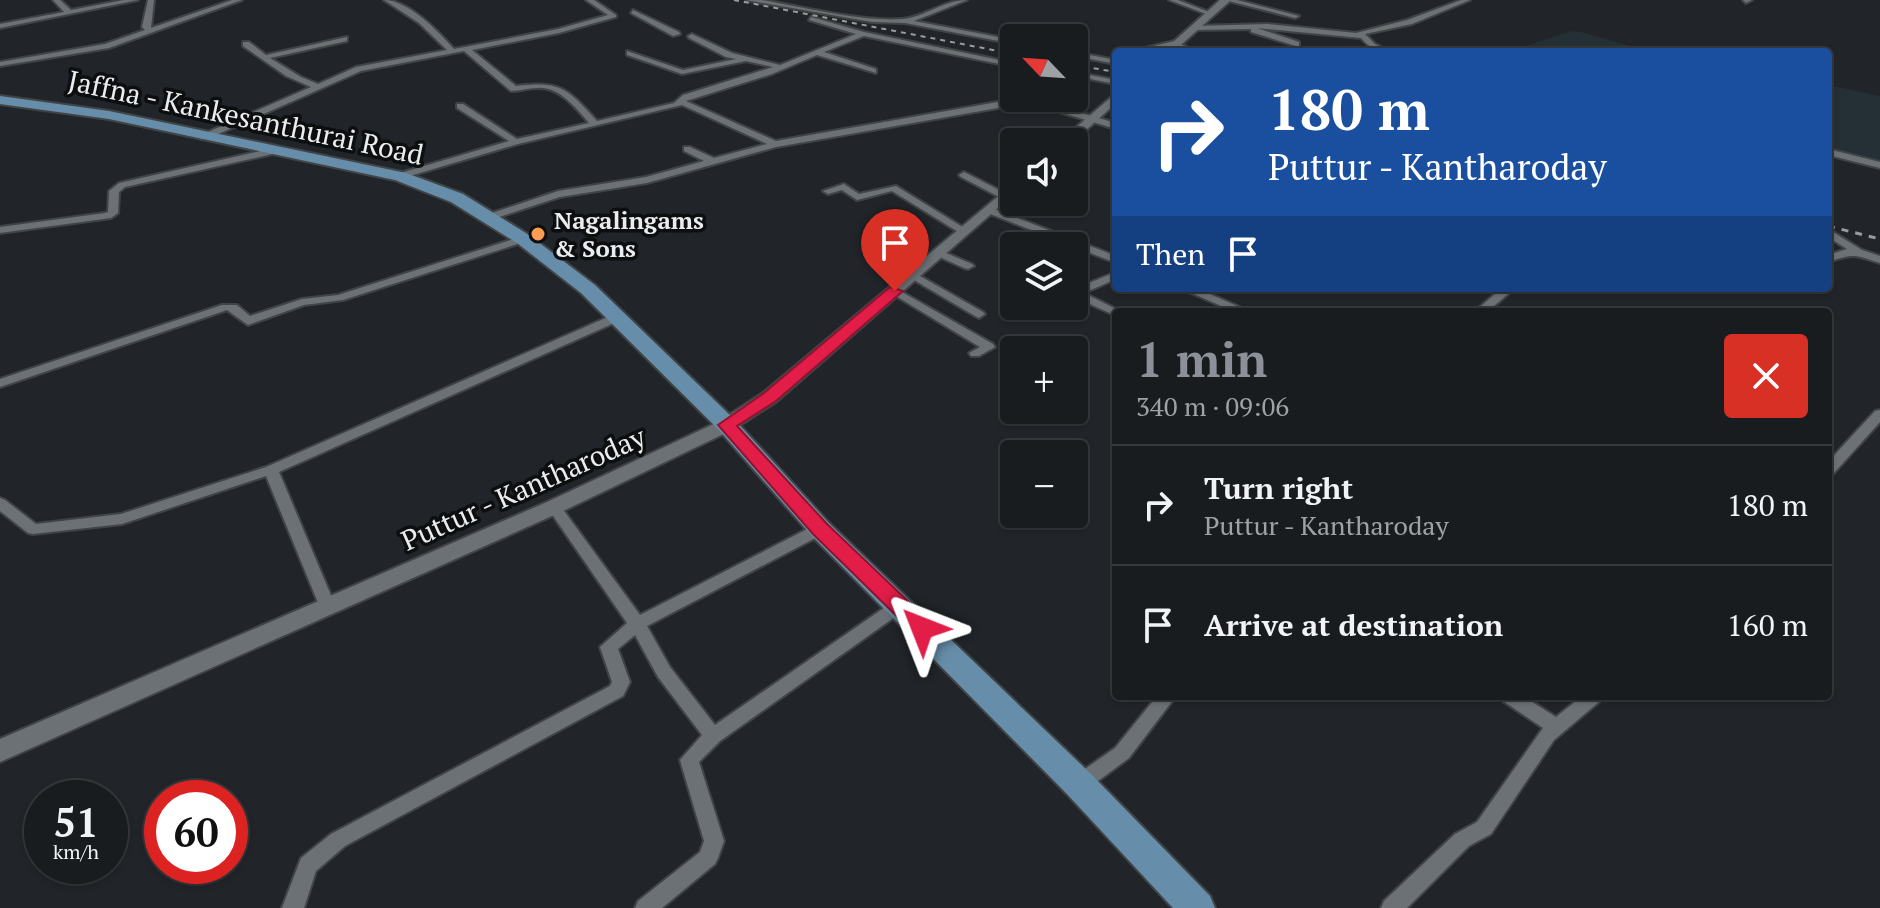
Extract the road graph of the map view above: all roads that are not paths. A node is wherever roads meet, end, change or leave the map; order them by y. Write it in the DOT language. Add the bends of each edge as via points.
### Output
graph roads {
  1 [pos="56,0"];
  2 [pos="135,0"];
  3 [pos="151,0"];
  4 [pos="239,0"];
  5 [pos="387,0"];
  6 [pos="589,0"];
  7 [pos="749,0"];
  8 [pos="964,0"];
  9 [pos="1172,0"];
  10 [pos="1227,0"];
  11 [pos="1467,0"];
  12 [pos="650,8"];
  13 [pos="764,9"];
  14 [pos="633,12"];
  15 [pos="70,13"];
  16 [pos="1211,14"];
  17 [pos="614,16"];
  18 [pos="1295,16"];
  19 [pos="905,21"];
  20 [pos="0,26"];
  21 [pos="1242,26"];
  22 [pos="1194,28"];
  23 [pos="149,31"];
  24 [pos="676,34"];
  25 [pos="863,34"];
  26 [pos="692,36"];
  27 [pos="1363,36"];
  28 [pos="344,39"];
  29 [pos="1000,39"];
  30 [pos="246,44"];
  31 [pos="1296,44"];
  32 [pos="1174,46"];
  33 [pos="465,48"];
  34 [pos="1381,48"];
  35 [pos="451,50"];
  36 [pos="815,52"];
  37 [pos="630,53"];
  38 [pos="265,57"];
  39 [pos="1088,57"];
  40 [pos="746,59"];
  41 [pos="1112,59"];
  42 [pos="1000,62"];
  43 [pos="0,64"];
  44 [pos="777,66"];
  45 [pos="873,71"];
  46 [pos="1088,77"];
  47 [pos="1112,81"];
  48 [pos="318,86"];
  49 [pos="0,100"];
  50 [pos="1112,100"];
  51 [pos="681,102"];
  52 [pos="1000,105"];
  53 [pos="460,106"];
  54 [pos="1066,112"];
  55 [pos="1090,119"];
  56 [pos="593,122"];
  57 [pos="1112,125"];
  58 [pos="1080,128"];
  59 [pos="204,137"];
  60 [pos="516,142"];
  61 [pos="775,144"];
  62 [pos="687,149"];
  63 [pos="274,151"];
  64 [pos="1832,153"];
  65 [pos="712,161"];
  66 [pos="1880,165"];
  67 [pos="964,175"];
  68 [pos="400,176"];
  69 [pos="828,191"];
  70 [pos="1000,197"];
  71 [pos="1000,200"];
  72 [pos="1035,216"];
  73 [pos="490,217"];
  74 [pos="0,230"];
  75 [pos="964,231"];
  76 [pos="1832,233"];
  77 [pos="523,239"];
  78 [pos="1857,250"];
  79 [pos="939,253"];
  80 [pos="1832,257"];
  81 [pos="1112,258"];
  82 [pos="1880,260"];
  83 [pos="968,266"];
  84 [pos="913,275"];
  85 [pos="1112,277"];
  86 [pos="1088,287"];
  87 [pos="895,291"];
  88 [pos="1196,292"];
  89 [pos="1504,292"];
  90 [pos="1088,299"];
  91 [pos="1235,308"];
  92 [pos="1485,308"];
  93 [pos="1112,310"];
  94 [pos="979,314"];
  95 [pos="617,317"];
  96 [pos="975,353"];
  97 [pos="0,383"];
  98 [pos="1880,414"];
  99 [pos="727,425"];
  100 [pos="1832,467"];
  101 [pos="271,470"];
  102 [pos="0,503"];
  103 [pos="554,507"];
  104 [pos="820,529"];
  105 [pos="327,605"];
  106 [pos="900,605"];
  107 [pos="637,624"];
  108 [pos="1164,700"];
  109 [pos="1515,700"];
  110 [pos="1589,700"];
  111 [pos="1555,726"];
  112 [pos="713,736"];
  113 [pos="0,751"];
  114 [pos="1079,784"];
  115 [pos="1196,907"];
  116 [pos="293,908"];
  117 [pos="646,908"];
  118 [pos="1392,908"];
  1 -- 15 [label="street"];
  2 -- 15 [label="street"];
  3 -- 23 [label="street"];
  4 -- 23 [label="street"];
  5 -- 35 [label="street" via="417,15"];
  6 -- 17 [label="street"];
  7 -- 19 [label="street"];
  8 -- 19 [label="street"];
  9 -- 16 [label="street"];
  10 -- 16 [label="main road"];
  10 -- 18 [label="street"];
  11 -- 27 [label="street" via="1360,33"];
  12 -- 14 [label="street"];
  13 -- 25 [label="street"];
  14 -- 17 [label="street"];
  14 -- 24 [label="street"];
  15 -- 20 [label="street"];
  16 -- 22 [label="main road"];
  17 -- 33 [label="street"];
  19 -- 29 [label="street"];
  21 -- 22 [label="street"];
  21 -- 27 [label="street"];
  21 -- 31 [label="street"];
  22 -- 32 [label="main road"];
  23 -- 43 [label="street" via="106,46"];
  25 -- 36 [label="street"];
  25 -- 42 [label="street"];
  26 -- 40 [label="street"];
  27 -- 34 [label="street"];
  28 -- 38 [label="street"];
  30 -- 38 [label="street"];
  33 -- 35 [label="street"];
  33 -- 56 [label="street" via="514,89 538,85 557,90"];
  35 -- 48 [label="street" via="359,69"];
  36 -- 44 [label="street"];
  36 -- 45 [label="street"];
  37 -- 40 [label="street" via="682,72"];
  38 -- 48 [label="street" via="282,66 291,79"];
  39 -- 41 [label="street"];
  40 -- 44 [label="street"];
  44 -- 51 [label="street"];
  46 -- 47 [label="street"];
  48 -- 59 [label="street"];
  49 -- 59 [label="main road, Jaffna - Kankesanthurai Road" via="109,115"];
  50 -- 55 [label="main road"];
  51 -- 56 [label="street"];
  51 -- 61 [label="street"];
  52 -- 61 [label="street"];
  53 -- 60 [label="street"];
  54 -- 55 [label="street"];
  55 -- 57 [label="street"];
  55 -- 58 [label="main road"];
  56 -- 60 [label="street"];
  59 -- 63 [label="main road, Jaffna - Kankesanthurai Road"];
  60 -- 68 [label="street"];
  61 -- 65 [label="street"];
  62 -- 65 [label="street"];
  63 -- 68 [label="main road, Jaffna - Kankesanthurai Road"];
  63 -- 74 [label="street" via="122,185 114,191 113,213 101,217"];
  64 -- 66 [label="street"];
  65 -- 73 [label="street" via="647,180 558,194"];
  67 -- 70 [label="street"];
  68 -- 73 [label="main road, Jaffna - Kankesanthurai Road" via="434,186"];
  69 -- 75 [label="street" via="844,187 857,197 893,188"];
  71 -- 75 [label="main road, Puttur - Kantharoday"];
  72 -- 81 [label="street"];
  73 -- 77 [label="main road, Jaffna - Kankesanthurai Road"];
  75 -- 79 [label="main road, Puttur - Kantharoday"];
  76 -- 78 [label="street"];
  77 -- 95 [label="main road, Jaffna - Kankesanthurai Road"];
  77 -- 97 [label="street" via="248,321 226,307"];
  78 -- 80 [label="street"];
  78 -- 82 [label="street"];
  79 -- 83 [label="street"];
  79 -- 84 [label="main road, Puttur - Kantharoday"];
  84 -- 87 [label="main road, Puttur - Kantharoday"];
  84 -- 94 [label="street"];
  85 -- 86 [label="street"];
  87 -- 96 [label="street" via="989,347"];
  87 -- 99 [label="main road, Puttur - Kantharoday" via="770,397"];
  88 -- 91 [label="street"];
  89 -- 92 [label="street"];
  90 -- 93 [label="street"];
  95 -- 99 [label="main road, Jaffna - Kankesanthurai Road"];
  95 -- 101 [label="street"];
  98 -- 100 [label="street"];
  99 -- 103 [label="main road, Puttur - Kantharoday"];
  99 -- 104 [label="main road, Jaffna - Kankesanthurai Road"];
  101 -- 102 [label="street" via="122,519 42,530 33,529"];
  101 -- 105 [label="street"];
  103 -- 105 [label="main road, Puttur - Kantharoday"];
  103 -- 107 [label="street"];
  104 -- 106 [label="main road, Jaffna - Kankesanthurai Road"];
  104 -- 107 [label="street"];
  105 -- 113 [label="main road, Puttur - Kantharoday"];
  106 -- 112 [label="street"];
  106 -- 114 [label="main road, Jaffna - Kankesanthurai Road"];
  107 -- 112 [label="street" via="664,672"];
  107 -- 116 [label="street" via="609,647 621,682 617,691 338,840 308,865"];
  108 -- 114 [label="street" via="1122,753"];
  109 -- 111 [label="street"];
  110 -- 111 [label="street"];
  111 -- 118 [label="street" via="1484,828 1462,840"];
  112 -- 117 [label="street" via="689,760 714,841 708,858"];
  114 -- 115 [label="main road, Jaffna - Kankesanthurai Road"];
}
